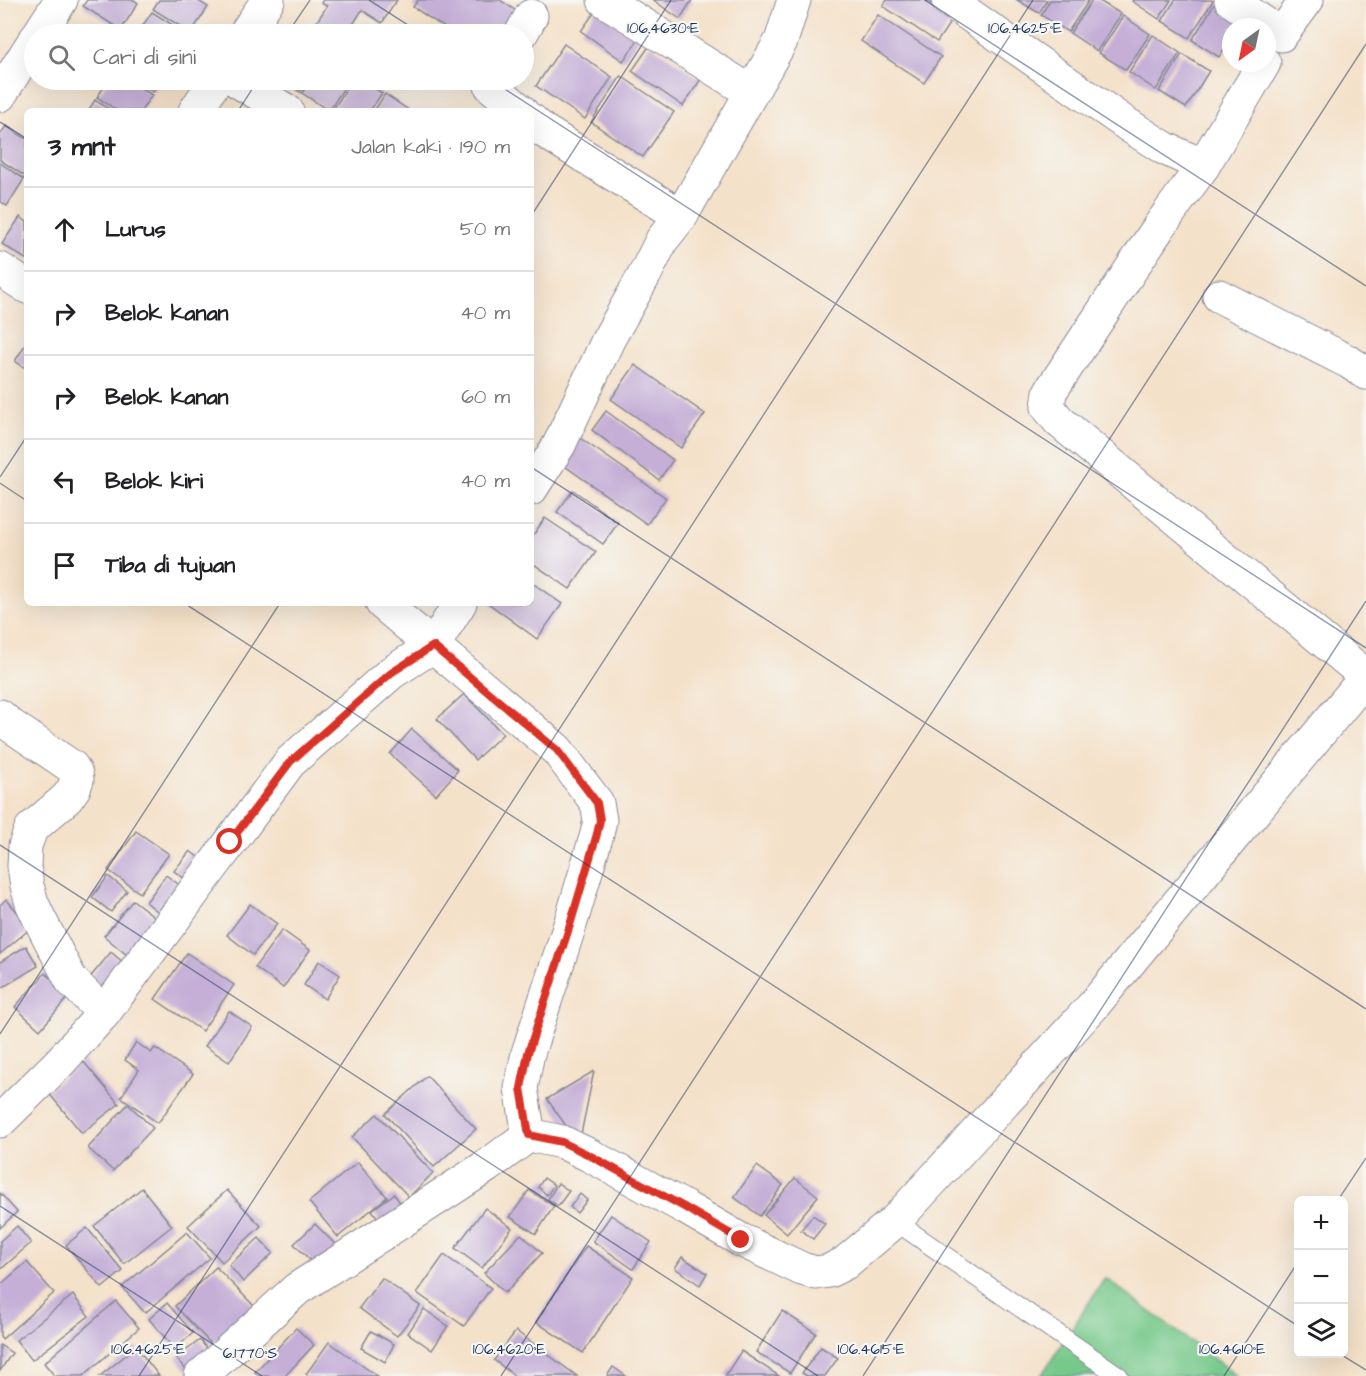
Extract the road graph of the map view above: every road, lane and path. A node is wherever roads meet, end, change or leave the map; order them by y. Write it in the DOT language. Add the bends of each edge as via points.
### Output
graph roads {
  1 [pos="61,0"];
  2 [pos="268,0"];
  3 [pos="604,0"];
  4 [pos="794,0"];
  5 [pos="948,0"];
  6 [pos="1230,0"];
  7 [pos="1306,0"];
  8 [pos="1247,18"];
  9 [pos="45,24"];
  10 [pos="252,24"];
  11 [pos="1276,44"];
  12 [pos="24,57"];
  13 [pos="1259,72"];
  14 [pos="209,90"];
  15 [pos="252,90"];
  16 [pos="496,90"];
  17 [pos="751,92"];
  18 [pos="0,95"];
  19 [pos="197,108"];
  20 [pos="282,108"];
  21 [pos="517,108"];
  22 [pos="534,123"];
  23 [pos="1203,166"];
  24 [pos="681,216"];
  25 [pos="0,269"];
  26 [pos="24,285"];
  27 [pos="1219,296"];
  28 [pos="1366,373"];
  29 [pos="534,484"];
  30 [pos="386,606"];
  31 [pos="458,606"];
  32 [pos="433,646"];
  33 [pos="1366,677"];
  34 [pos="0,716"];
  35 [pos="104,1013"];
  36 [pos="0,1121"];
  37 [pos="529,1135"];
  38 [pos="895,1221"];
  39 [pos="201,1376"];
  40 [pos="1119,1376"];
  1 -- 9 [label="street"];
  2 -- 10 [label="street"];
  3 -- 17 [label="street"];
  4 -- 17 [label="street" via="781,41"];
  5 -- 23 [label="street" via="1128,125"];
  6 -- 8 [label="street"];
  7 -- 11 [label="street"];
  12 -- 18 [label="street"];
  13 -- 23 [label="street"];
  14 -- 19 [label="street"];
  15 -- 20 [label="street"];
  16 -- 21 [label="street"];
  17 -- 24 [label="street"];
  22 -- 24 [label="street"];
  23 -- 33 [label="street" via="1050,392 1048,407 1059,421"];
  24 -- 29 [label="street" via="662,240 608,340 559,445"];
  25 -- 26 [label="street"];
  27 -- 28 [label="street"];
  30 -- 32 [label="street"];
  31 -- 32 [label="street"];
  32 -- 35 [label="street" via="391,673 290,762"];
  32 -- 37 [label="street" via="557,750 597,803 597,834 528,1053 521,1088"];
  33 -- 38 [label="street" via="1092,1007"];
  34 -- 35 [label="street" via="72,767 76,774 77,780 67,798 31,829 24,866 32,903 71,980"];
  35 -- 36 [label="street"];
  37 -- 38 [label="street" via="562,1142 741,1240 816,1274 845,1263"];
  37 -- 39 [label="street" via="297,1289"];
  38 -- 40 [label="lane"];
}
